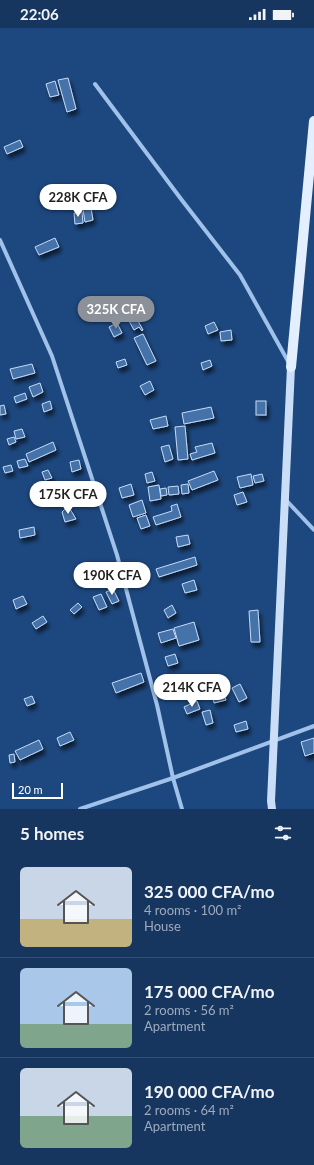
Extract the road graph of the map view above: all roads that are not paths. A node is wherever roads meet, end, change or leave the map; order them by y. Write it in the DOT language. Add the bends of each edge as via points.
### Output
graph roads {
  1 [pos="95,84"];
  2 [pos="314,121"];
  3 [pos="0,240"];
  4 [pos="291,367"];
  5 [pos="285,499"];
  6 [pos="314,530"];
  7 [pos="314,726"];
  8 [pos="274,740"];
  9 [pos="173,778"];
  10 [pos="80,809"];
  11 [pos="182,809"];
  12 [pos="272,809"];
  1 -- 4 [label="street" via="240,275"];
  2 -- 4 [label="main road"];
  3 -- 9 [label="street" via="52,356 117,555 157,705"];
  4 -- 5 [label="main road"];
  5 -- 6 [label="street"];
  5 -- 8 [label="main road"];
  7 -- 8 [label="street"];
  8 -- 9 [label="street"];
  8 -- 12 [label="main road"];
  9 -- 10 [label="street"];
  9 -- 11 [label="street"];
}
